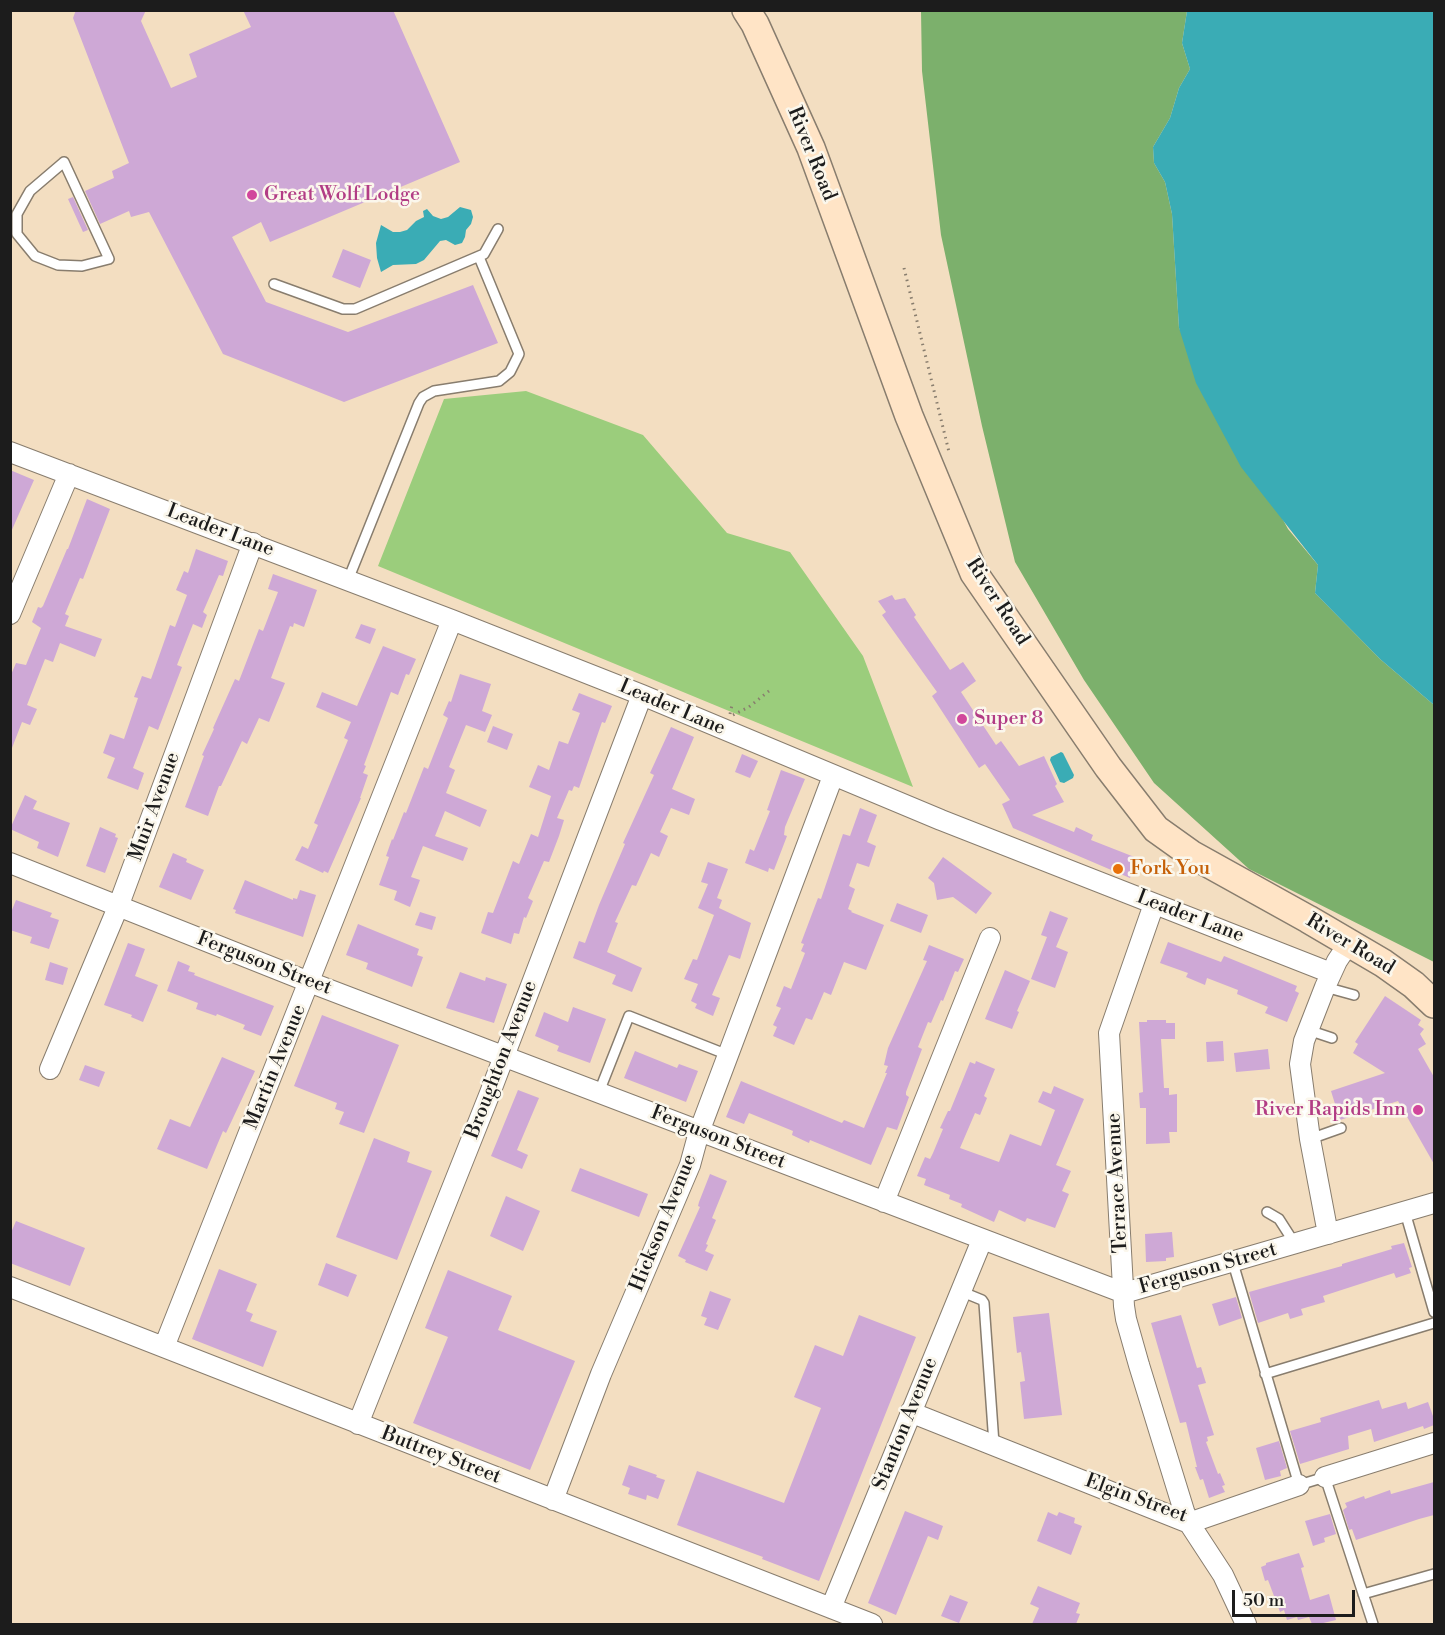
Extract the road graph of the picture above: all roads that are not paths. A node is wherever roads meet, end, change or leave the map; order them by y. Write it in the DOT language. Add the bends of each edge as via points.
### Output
graph roads {
  1 [pos="746,10"];
  2 [pos="498,229"];
  3 [pos="14,232"];
  4 [pos="479,257"];
  5 [pos="274,284"];
  6 [pos="10,452"];
  7 [pos="69,474"];
  8 [pos="253,543"];
  9 [pos="348,580"];
  10 [pos="10,614"];
  11 [pos="452,620"];
  12 [pos="642,695"];
  13 [pos="833,776"];
  14 [pos="10,863"];
  15 [pos="1154,903"];
  16 [pos="117,906"];
  17 [pos="990,938"];
  18 [pos="1349,943"];
  19 [pos="1328,980"];
  20 [pos="309,982"];
  21 [pos="1354,995"];
  22 [pos="1434,1004"];
  23 [pos="1308,1030"];
  24 [pos="1332,1038"];
  25 [pos="504,1055"];
  26 [pos="728,1055"];
  27 [pos="50,1069"];
  28 [pos="599,1092"];
  29 [pos="1341,1128"];
  30 [pos="699,1132"];
  31 [pos="1310,1139"];
  32 [pos="884,1202"];
  33 [pos="1434,1203"];
  34 [pos="1267,1212"];
  35 [pos="1405,1212"];
  36 [pos="1328,1234"];
  37 [pos="982,1240"];
  38 [pos="1295,1244"];
  39 [pos="1233,1263"];
  40 [pos="10,1287"];
  41 [pos="960,1291"];
  42 [pos="1124,1293"];
  43 [pos="1434,1312"];
  44 [pos="1434,1323"];
  45 [pos="164,1347"];
  46 [pos="1265,1374"];
  47 [pos="910,1412"];
  48 [pos="358,1424"];
  49 [pos="1434,1443"];
  50 [pos="994,1445"];
  51 [pos="1325,1477"];
  52 [pos="1299,1485"];
  53 [pos="554,1500"];
  54 [pos="1189,1522"];
  55 [pos="1434,1574"];
  56 [pos="1363,1594"];
  57 [pos="831,1608"];
  58 [pos="872,1624"];
  59 [pos="1246,1624"];
  60 [pos="1373,1624"];
  1 -- 18 [label="main road, River Road" via="811,148 909,416 974,573 1155,829 1191,854"];
  2 -- 4 [label="lane" via="488,250"];
  3 -- 3 [label="lane" via="35,256 58,265 82,266 109,259 64,162 30,191"];
  4 -- 5 [label="lane" via="355,309 343,309"];
  4 -- 9 [label="lane" via="519,354 510,372 499,381 434,391 423,397"];
  6 -- 7 [label="street, Leader Lane"];
  7 -- 8 [label="street, Leader Lane"];
  7 -- 10 [label="street"];
  8 -- 9 [label="street, Leader Lane"];
  8 -- 16 [label="street, Muir Avenue"];
  9 -- 11 [label="street, Leader Lane"];
  11 -- 12 [label="street, Leader Lane"];
  11 -- 20 [label="street, Martin Avenue"];
  12 -- 13 [label="street, Leader Lane"];
  12 -- 25 [label="street, Broughton Avenue"];
  13 -- 15 [label="street, Leader Lane"];
  13 -- 26 [label="street, Hickson Avenue"];
  14 -- 16 [label="street, Ferguson Street"];
  15 -- 19 [label="street, Leader Lane"];
  15 -- 42 [label="street, Terrace Avenue" via="1109,1033"];
  16 -- 20 [label="street, Ferguson Street"];
  16 -- 27 [label="street, Muir Avenue"];
  17 -- 32 [label="street"];
  18 -- 19 [label="street"];
  18 -- 22 [label="main road, River Road" via="1406,980"];
  19 -- 21 [label="lane"];
  19 -- 23 [label="street"];
  20 -- 25 [label="street, Ferguson Street"];
  20 -- 45 [label="street, Martin Avenue"];
  23 -- 24 [label="lane"];
  23 -- 31 [label="street" via="1300,1064"];
  25 -- 28 [label="street, Ferguson Street"];
  25 -- 48 [label="street, Broughton Avenue"];
  26 -- 28 [label="lane" via="629,1016"];
  26 -- 30 [label="street, Hickson Avenue"];
  28 -- 30 [label="street, Ferguson Street"];
  29 -- 31 [label="lane"];
  30 -- 32 [label="street, Ferguson Street"];
  30 -- 53 [label="street, Hickson Avenue" via="690,1165 601,1374"];
  31 -- 36 [label="street"];
  32 -- 37 [label="street, Ferguson Street"];
  33 -- 35 [label="street, Ferguson Street"];
  34 -- 38 [label="lane" via="1276,1216"];
  35 -- 36 [label="street, Ferguson Street"];
  35 -- 43 [label="lane"];
  36 -- 38 [label="street, Ferguson Street"];
  37 -- 41 [label="street, Stanton Avenue"];
  37 -- 42 [label="street, Ferguson Street"];
  38 -- 39 [label="street, Ferguson Street"];
  39 -- 42 [label="street, Ferguson Street"];
  39 -- 46 [label="lane"];
  40 -- 45 [label="street, Buttrey Street"];
  41 -- 47 [label="street, Stanton Avenue"];
  41 -- 50 [label="lane" via="984,1303"];
  42 -- 54 [label="street, Terrace Avenue" via="1126,1319"];
  44 -- 46 [label="lane"];
  45 -- 48 [label="street, Buttrey Street"];
  46 -- 52 [label="lane"];
  47 -- 50 [label="street, Elgin Street"];
  47 -- 57 [label="street, Stanton Avenue"];
  48 -- 53 [label="street, Buttrey Street"];
  49 -- 51 [label="street, Elgin Street"];
  50 -- 54 [label="street, Elgin Street"];
  51 -- 52 [label="lane, Elgin Street"];
  51 -- 56 [label="lane"];
  52 -- 54 [label="street, Elgin Street"];
  53 -- 57 [label="street, Buttrey Street"];
  54 -- 59 [label="street, Terrace Avenue" via="1223,1575"];
  55 -- 56 [label="lane"];
  56 -- 60 [label="lane"];
  57 -- 58 [label="street, Buttrey Street"];
}
